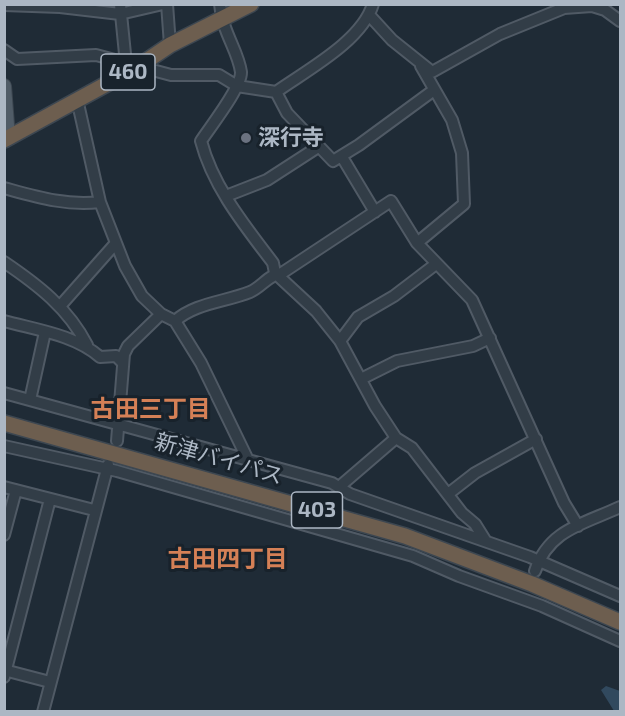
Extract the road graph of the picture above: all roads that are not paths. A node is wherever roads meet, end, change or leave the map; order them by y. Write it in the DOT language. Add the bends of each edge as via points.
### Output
graph roads {
  1 [pos="165,4"];
  2 [pos="220,4"];
  3 [pos="251,4"];
  4 [pos="373,4"];
  5 [pos="4,5"];
  6 [pos="562,6"];
  7 [pos="120,9"];
  8 [pos="370,16"];
  9 [pos="221,21"];
  10 [pos="621,21"];
  11 [pos="170,45"];
  12 [pos="4,50"];
  13 [pos="419,63"];
  14 [pos="131,66"];
  15 [pos="4,86"];
  16 [pos="237,86"];
  17 [pos="434,90"];
  18 [pos="276,92"];
  19 [pos="78,99"];
  20 [pos="6,139"];
  21 [pos="318,147"];
  22 [pos="342,157"];
  23 [pos="4,188"];
  24 [pos="226,196"];
  25 [pos="100,202"];
  26 [pos="375,212"];
  27 [pos="116,243"];
  28 [pos="417,243"];
  29 [pos="4,262"];
  30 [pos="436,264"];
  31 [pos="275,273"];
  32 [pos="61,305"];
  33 [pos="160,314"];
  34 [pos="4,321"];
  35 [pos="175,321"];
  36 [pos="45,332"];
  37 [pos="490,338"];
  38 [pos="340,340"];
  39 [pos="87,345"];
  40 [pos="122,362"];
  41 [pos="361,379"];
  42 [pos="4,393"];
  43 [pos="30,400"];
  44 [pos="4,423"];
  45 [pos="120,426"];
  46 [pos="396,438"];
  47 [pos="536,439"];
  48 [pos="117,441"];
  49 [pos="4,446"];
  50 [pos="247,458"];
  51 [pos="108,467"];
  52 [pos="4,487"];
  53 [pos="339,487"];
  54 [pos="16,490"];
  55 [pos="448,494"];
  56 [pos="51,499"];
  57 [pos="621,507"];
  58 [pos="94,510"];
  59 [pos="578,526"];
  60 [pos="4,535"];
  61 [pos="485,540"];
  62 [pos="537,566"];
  63 [pos="621,596"];
  64 [pos="621,622"];
  65 [pos="10,636"];
  66 [pos="621,641"];
  67 [pos="5,673"];
  68 [pos="51,682"];
  69 [pos="43,711"];
  1 -- 7 [label="street"];
  1 -- 11 [label="street"];
  2 -- 9 [label="street"];
  3 -- 9 [label="highway, 460"];
  4 -- 8 [label="street"];
  5 -- 7 [label="street"];
  6 -- 10 [label="street" via="592,6"];
  6 -- 13 [label="street" via="500,34 437,72"];
  7 -- 14 [label="street"];
  8 -- 13 [label="street"];
  8 -- 18 [label="street" via="356,34"];
  9 -- 11 [label="highway, 460"];
  9 -- 16 [label="street" via="241,73"];
  11 -- 14 [label="highway, 460"];
  12 -- 14 [label="street" via="17,59 96,55"];
  13 -- 17 [label="street"];
  14 -- 16 [label="street" via="171,75 219,75"];
  14 -- 19 [label="highway, 460"];
  15 -- 20 [label="main road"];
  16 -- 18 [label="street"];
  16 -- 24 [label="street" via="201,141"];
  17 -- 22 [label="street"];
  17 -- 28 [label="street" via="452,120 462,153 464,204"];
  18 -- 21 [label="street" via="287,113"];
  19 -- 20 [label="highway, 460"];
  19 -- 25 [label="street"];
  21 -- 22 [label="street" via="333,161"];
  21 -- 24 [label="street" via="267,180"];
  22 -- 26 [label="street"];
  23 -- 25 [label="street" via="63,203"];
  24 -- 31 [label="street" via="273,263"];
  25 -- 27 [label="street"];
  26 -- 28 [label="street" via="391,201"];
  26 -- 31 [label="street" via="282,273"];
  27 -- 32 [label="street"];
  27 -- 33 [label="street" via="142,296"];
  28 -- 30 [label="street"];
  29 -- 32 [label="street"];
  30 -- 37 [label="street" via="472,300"];
  30 -- 38 [label="street" via="358,317"];
  31 -- 35 [label="street" via="252,291 204,305"];
  31 -- 38 [label="street"];
  32 -- 39 [label="street"];
  33 -- 35 [label="street"];
  33 -- 40 [label="street" via="128,346"];
  34 -- 36 [label="street"];
  35 -- 50 [label="street" via="201,363"];
  36 -- 39 [label="street"];
  36 -- 43 [label="street"];
  37 -- 41 [label="street" via="473,346 397,361"];
  37 -- 47 [label="street"];
  38 -- 41 [label="street"];
  39 -- 40 [label="street" via="100,357 116,356"];
  40 -- 45 [label="street"];
  41 -- 46 [label="street"];
  42 -- 43 [label="street"];
  43 -- 45 [label="street"];
  44 -- 64 [label="highway, 新津バイパス / 403" via="405,536"];
  45 -- 48 [label="street"];
  45 -- 50 [label="street"];
  46 -- 53 [label="street"];
  46 -- 55 [label="street" via="412,448"];
  47 -- 55 [label="street" via="475,473"];
  47 -- 59 [label="street"];
  49 -- 51 [label="street"];
  50 -- 53 [label="street"];
  51 -- 58 [label="street"];
  51 -- 66 [label="street" via="413,556 525,597"];
  52 -- 54 [label="street"];
  53 -- 61 [label="street"];
  54 -- 56 [label="street"];
  54 -- 60 [label="street"];
  55 -- 61 [label="street"];
  56 -- 58 [label="street"];
  56 -- 65 [label="street"];
  57 -- 59 [label="street"];
  58 -- 68 [label="street"];
  59 -- 62 [label="street" via="550,542"];
  61 -- 62 [label="street"];
  62 -- 63 [label="street"];
  65 -- 67 [label="street"];
  67 -- 68 [label="street"];
  68 -- 69 [label="street"];
}
